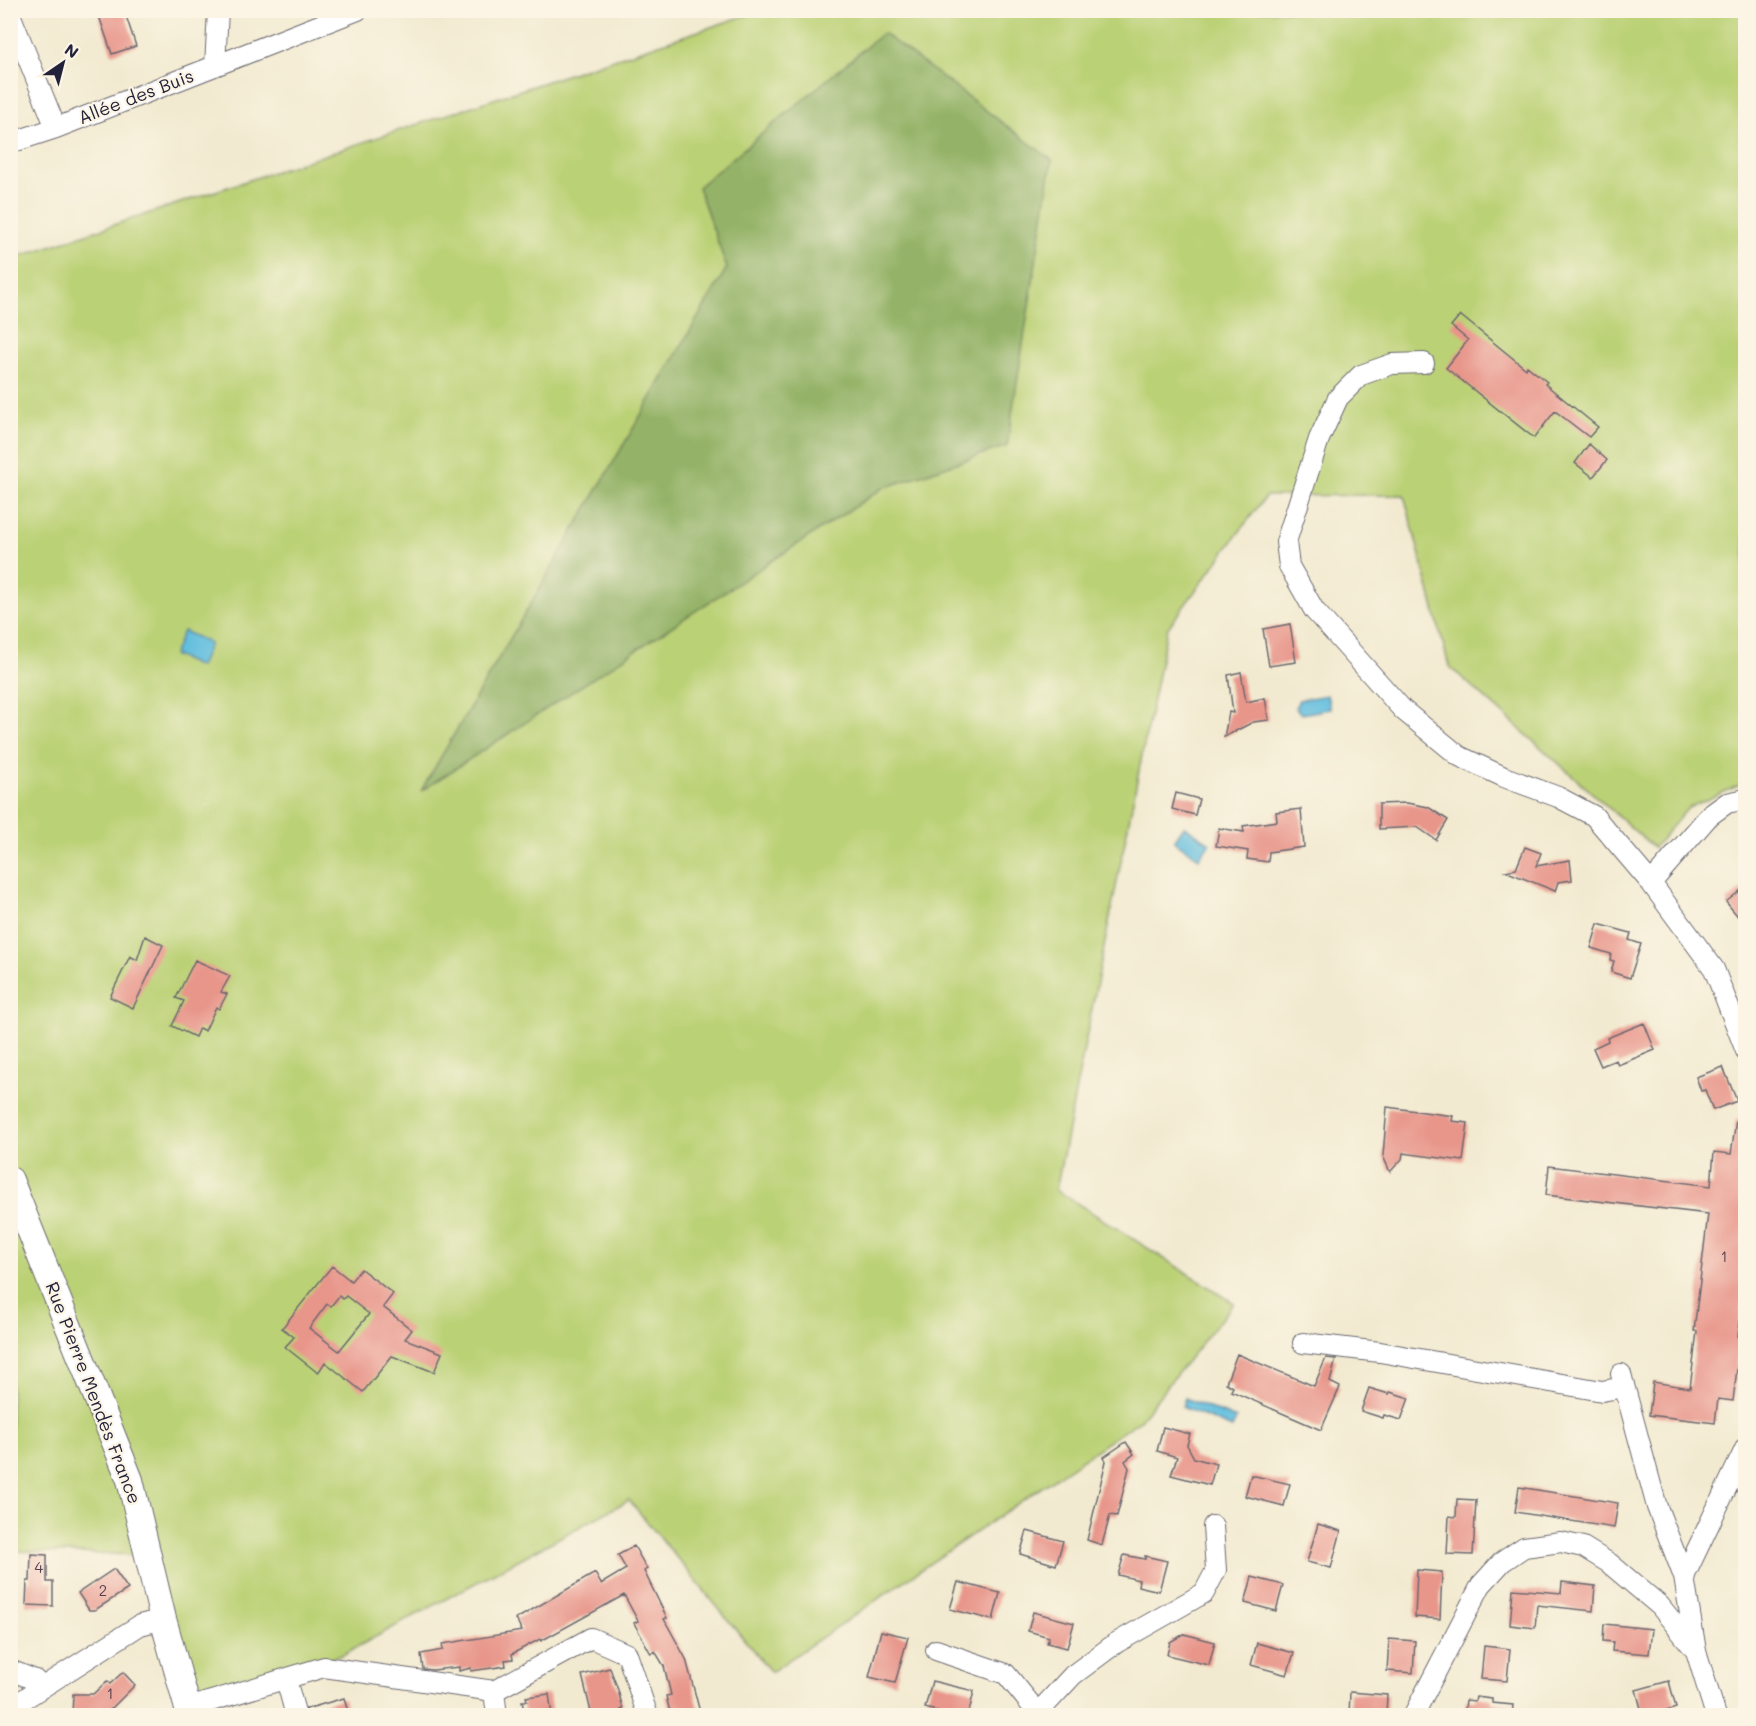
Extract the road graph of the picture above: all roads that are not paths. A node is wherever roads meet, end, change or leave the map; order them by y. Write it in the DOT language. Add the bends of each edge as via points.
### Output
graph roads {
  1 [pos="218,10"];
  2 [pos="357,10"];
  3 [pos="10,14"];
  4 [pos="215,66"];
  5 [pos="56,128"];
  6 [pos="10,143"];
  7 [pos="1424,363"];
  8 [pos="1746,799"];
  9 [pos="1651,883"];
  10 [pos="1746,1051"];
  11 [pos="10,1180"];
  12 [pos="1303,1343"];
  13 [pos="1746,1447"];
  14 [pos="1213,1527"];
  15 [pos="1684,1578"];
  16 [pos="163,1619"];
  17 [pos="936,1650"];
  18 [pos="1696,1651"];
  19 [pos="10,1670"];
  20 [pos="286,1679"];
  21 [pos="42,1688"];
  22 [pos="494,1690"];
  23 [pos="10,1708"];
  24 [pos="189,1712"];
  25 [pos="1036,1714"];
  26 [pos="296,1716"];
  27 [pos="497,1716"];
  28 [pos="648,1716"];
  29 [pos="1413,1716"];
  30 [pos="1716,1716"];
  1 -- 4 [label="street, Allée des Buis"];
  2 -- 4 [label="street, Allée des Buis"];
  3 -- 5 [label="street"];
  4 -- 5 [label="street, Allée des Buis"];
  5 -- 6 [label="street, Allée des Buis"];
  7 -- 9 [label="street" via="1392,363 1361,375 1338,398 1319,439 1286,542 1289,566 1314,610 1403,710 1459,756 1594,816"];
  8 -- 9 [label="street" via="1727,803 1709,816"];
  9 -- 10 [label="street" via="1714,969"];
  11 -- 16 [label="street, Rue Pierre Mendès France" via="129,1480"];
  12 -- 15 [label="street" via="1380,1352 1602,1391 1622,1380 1657,1507"];
  13 -- 15 [label="street"];
  14 -- 25 [label="street" via="1216,1570 1204,1593 1116,1643 1074,1675"];
  15 -- 18 [label="street"];
  16 -- 21 [label="street" via="140,1625"];
  16 -- 24 [label="street, Rue Pierre Mendès France"];
  17 -- 25 [label="street" via="1006,1674"];
  18 -- 29 [label="street" via="1660,1606 1583,1547 1561,1542 1524,1547 1502,1562 1481,1585"];
  18 -- 30 [label="street"];
  19 -- 21 [label="street" via="35,1680"];
  20 -- 22 [label="street" via="324,1667"];
  20 -- 24 [label="street"];
  20 -- 26 [label="street"];
  21 -- 23 [label="street"];
  22 -- 27 [label="street"];
  22 -- 28 [label="street" via="591,1638 627,1654"];
}
